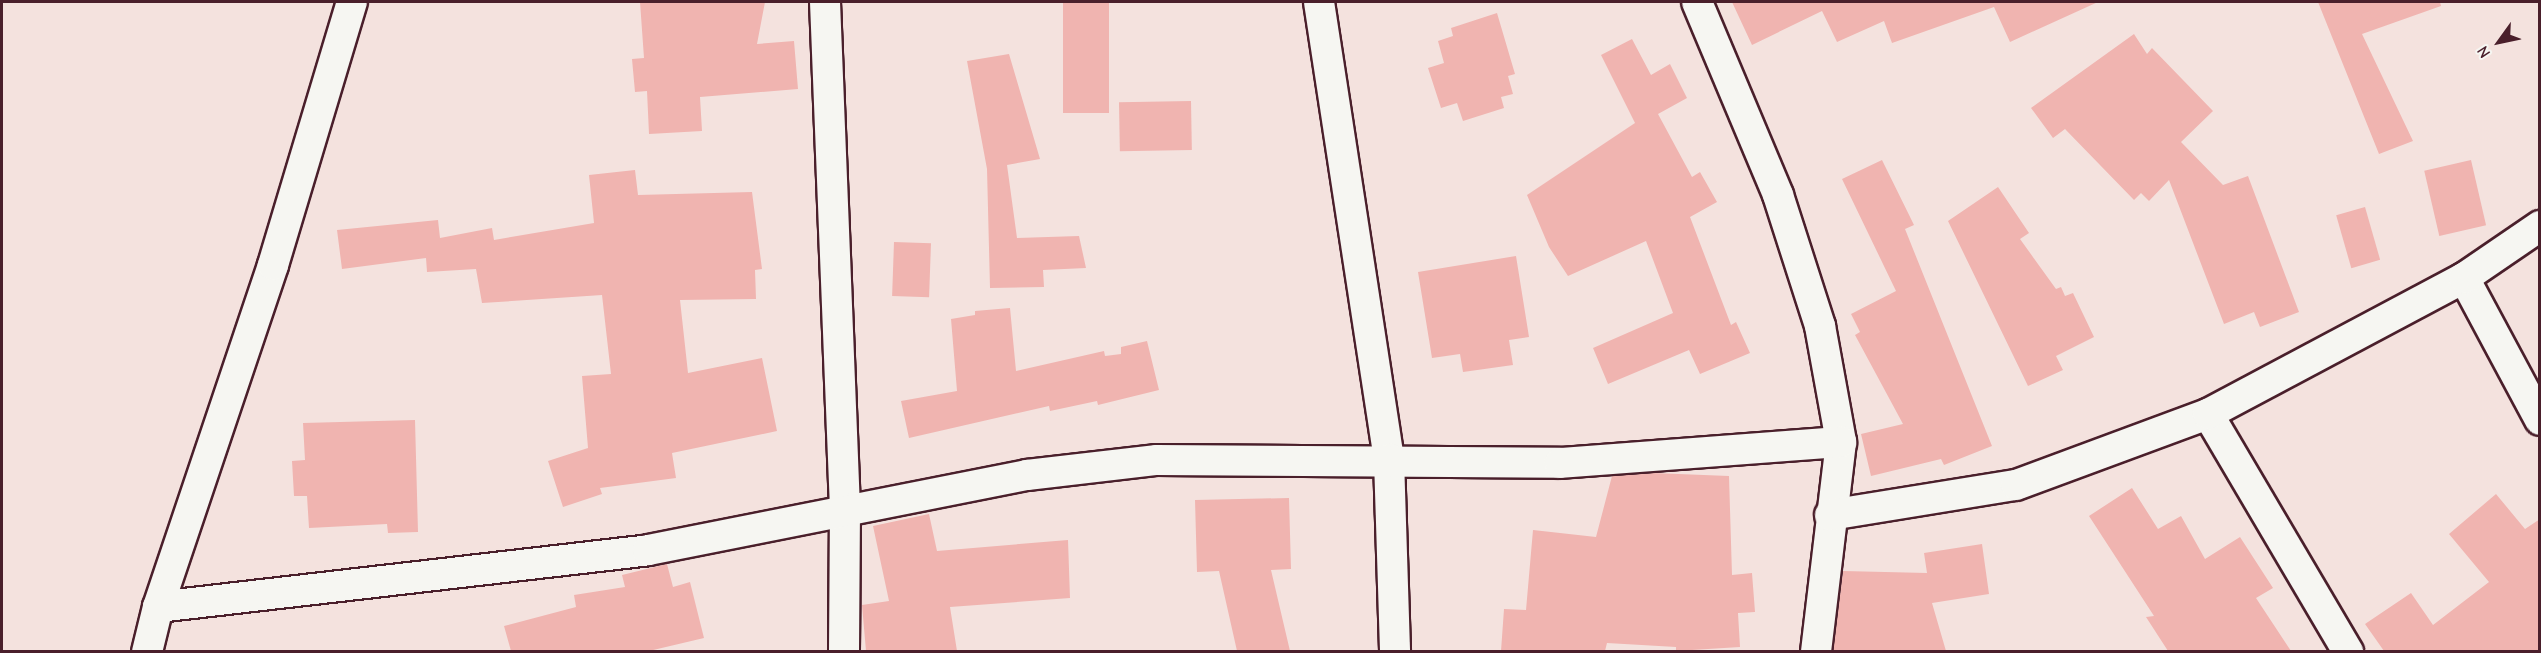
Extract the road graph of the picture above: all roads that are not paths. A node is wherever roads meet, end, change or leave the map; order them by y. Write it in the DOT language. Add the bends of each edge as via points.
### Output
graph roads {
  1 [pos="352,2"];
  2 [pos="825,2"];
  3 [pos="1319,2"];
  4 [pos="1697,2"];
  5 [pos="2540,226"];
  6 [pos="2464,278"];
  7 [pos="2208,414"];
  8 [pos="2540,420"];
  9 [pos="1841,442"];
  10 [pos="1389,459"];
  11 [pos="845,508"];
  12 [pos="1830,514"];
  13 [pos="158,607"];
  14 [pos="147,651"];
  15 [pos="844,651"];
  16 [pos="1395,651"];
  17 [pos="1816,651"];
  18 [pos="2348,651"];
  1 -- 13 [label="street" via="273,265"];
  2 -- 11 [label="street"];
  3 -- 10 [label="street"];
  4 -- 9 [label="street" via="1778,195 1820,326"];
  5 -- 6 [label="street"];
  6 -- 7 [label="street"];
  6 -- 8 [label="street"];
  7 -- 12 [label="street" via="2016,485"];
  7 -- 18 [label="street"];
  9 -- 10 [label="street" via="1560,463"];
  9 -- 12 [label="street"];
  10 -- 11 [label="street" via="1157,460 1027,475"];
  10 -- 16 [label="street"];
  11 -- 13 [label="street" via="648,550"];
  11 -- 15 [label="street"];
  12 -- 17 [label="street"];
  13 -- 14 [label="street"];
}
